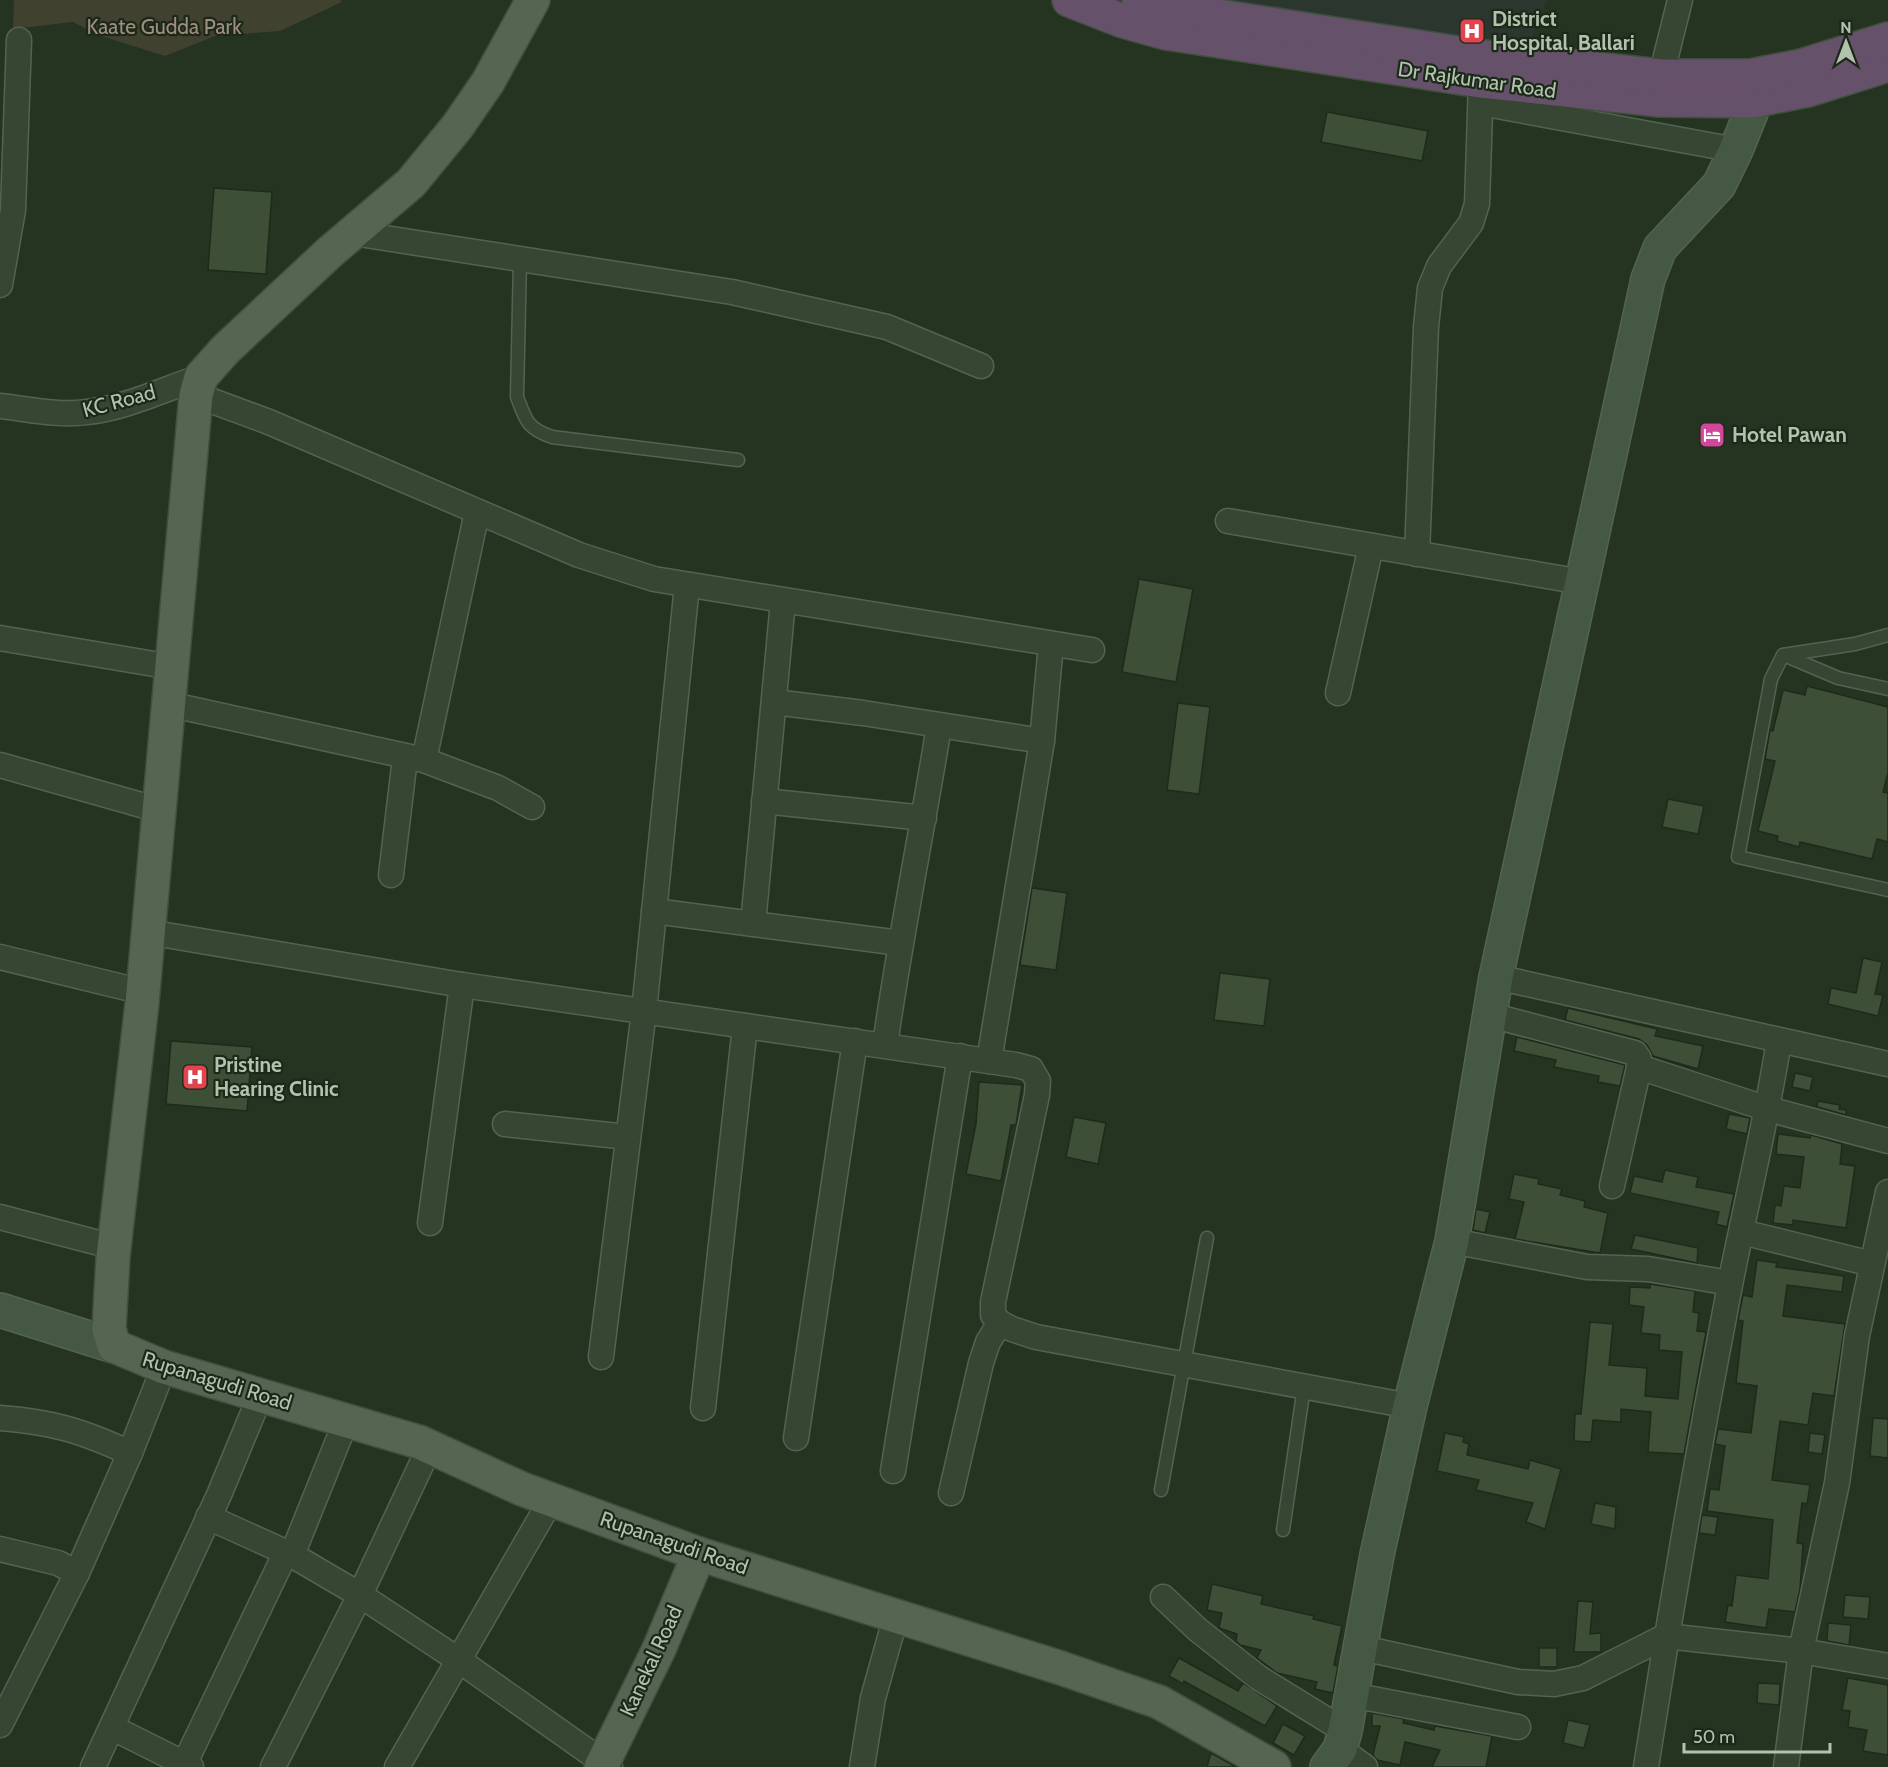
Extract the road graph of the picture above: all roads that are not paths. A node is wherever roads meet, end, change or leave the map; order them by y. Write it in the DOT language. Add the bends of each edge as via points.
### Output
graph roads {
  1 [pos="533,0"];
  2 [pos="1069,0"];
  3 [pos="1139,0"];
  4 [pos="1680,0"];
  5 [pos="1173,4"];
  6 [pos="1888,39"];
  7 [pos="19,40"];
  8 [pos="1888,65"];
  9 [pos="1661,76"];
  10 [pos="1751,88"];
  11 [pos="1481,92"];
  12 [pos="1736,150"];
  13 [pos="353,233"];
  14 [pos="520,259"];
  15 [pos="0,285"];
  16 [pos="981,366"];
  17 [pos="199,386"];
  18 [pos="0,406"];
  19 [pos="738,460"];
  20 [pos="477,512"];
  21 [pos="1228,521"];
  22 [pos="1371,546"];
  23 [pos="1418,554"];
  24 [pos="1582,582"];
  25 [pos="687,585"];
  26 [pos="783,602"];
  27 [pos="1888,635"];
  28 [pos="0,638"];
  29 [pos="1051,644"];
  30 [pos="1092,650"];
  31 [pos="1783,655"];
  32 [pos="172,667"];
  33 [pos="1888,689"];
  34 [pos="1338,693"];
  35 [pos="774,702"];
  36 [pos="168,704"];
  37 [pos="939,726"];
  38 [pos="1042,741"];
  39 [pos="415,759"];
  40 [pos="0,765"];
  41 [pos="764,801"];
  42 [pos="532,807"];
  43 [pos="159,810"];
  44 [pos="924,818"];
  45 [pos="391,875"];
  46 [pos="1888,890"];
  47 [pos="654,911"];
  48 [pos="753,924"];
  49 [pos="148,932"];
  50 [pos="900,943"];
  51 [pos="0,957"];
  52 [pos="1496,977"];
  53 [pos="462,985"];
  54 [pos="143,993"];
  55 [pos="644,1011"];
  56 [pos="1490,1015"];
  57 [pos="745,1026"];
  58 [pos="855,1041"];
  59 [pos="1779,1041"];
  60 [pos="885,1045"];
  61 [pos="960,1056"];
  62 [pos="989,1061"];
  63 [pos="1888,1064"];
  64 [pos="1639,1067"];
  65 [pos="1768,1109"];
  66 [pos="505,1124"];
  67 [pos="628,1137"];
  68 [pos="1888,1140"];
  69 [pos="1612,1186"];
  70 [pos="1887,1199"];
  71 [pos="0,1218"];
  72 [pos="430,1223"];
  73 [pos="1742,1232"];
  74 [pos="1207,1238"];
  75 [pos="1452,1241"];
  76 [pos="113,1252"];
  77 [pos="1872,1264"];
  78 [pos="1730,1283"];
  79 [pos="0,1310"];
  80 [pos="1000,1323"];
  81 [pos="114,1346"];
  82 [pos="601,1358"];
  83 [pos="1184,1364"];
  84 [pos="164,1367"];
  85 [pos="1304,1387"];
  86 [pos="260,1396"];
  87 [pos="1410,1406"];
  88 [pos="703,1408"];
  89 [pos="0,1418"];
  90 [pos="346,1420"];
  91 [pos="796,1438"];
  92 [pos="430,1446"];
  93 [pos="130,1453"];
  94 [pos="893,1471"];
  95 [pos="1161,1490"];
  96 [pos="951,1494"];
  97 [pos="551,1500"];
  98 [pos="208,1517"];
  99 [pos="1282,1530"];
  100 [pos="0,1549"];
  101 [pos="289,1553"];
  102 [pos="699,1554"];
  103 [pos="77,1573"];
  104 [pos="360,1595"];
  105 [pos="1162,1597"];
  106 [pos="896,1616"];
  107 [pos="1666,1636"];
  108 [pos="1362,1648"];
  109 [pos="1801,1651"];
  110 [pos="460,1661"];
  111 [pos="1888,1666"];
  112 [pos="9,1683"];
  113 [pos="1352,1695"];
  114 [pos="0,1725"];
  115 [pos="1518,1727"];
  116 [pos="113,1728"];
  117 [pos="1344,1754"];
  118 [pos="1234,1757"];
  119 [pos="605,1765"];
  120 [pos="186,1766"];
  121 [pos="93,1767"];
  122 [pos="273,1767"];
  123 [pos="397,1767"];
  124 [pos="862,1767"];
  125 [pos="1274,1767"];
  126 [pos="1646,1767"];
  127 [pos="1786,1767"];
  1 -- 13 [label="main road" via="488,82 457,126 411,183"];
  2 -- 11 [label="highway, Dr Rajkumar Road" via="1166,33"];
  3 -- 5 [label="highway, Dr Rajkumar Road"];
  4 -- 9 [label="street"];
  5 -- 9 [label="highway, Dr Rajkumar Road" via="1516,61"];
  6 -- 10 [label="highway, Dr Rajkumar Road" via="1801,66"];
  7 -- 15 [label="street" via="13,210"];
  8 -- 10 [label="highway, Dr Rajkumar Road" via="1808,90"];
  9 -- 10 [label="highway, Dr Rajkumar Road"];
  10 -- 11 [label="highway, Dr Rajkumar Road" via="1660,100"];
  10 -- 12 [label="street" via="1752,110"];
  11 -- 12 [label="street"];
  11 -- 23 [label="street" via="1477,204 1471,223 1439,266 1430,288"];
  12 -- 24 [label="street" via="1719,185 1660,248 1648,279"];
  13 -- 14 [label="street"];
  13 -- 17 [label="main road" via="225,350"];
  14 -- 16 [label="street" via="732,292 887,327"];
  14 -- 19 [label="lane" via="517,397 524,418 534,431 552,437"];
  17 -- 18 [label="street, KC Road" via="87,412 55,413"];
  17 -- 20 [label="street" via="269,422"];
  17 -- 32 [label="main road, Rupanagudi Road"];
  20 -- 25 [label="street" via="579,555 654,579"];
  20 -- 39 [label="street"];
  21 -- 22 [label="street"];
  22 -- 23 [label="street"];
  22 -- 34 [label="street"];
  23 -- 24 [label="street"];
  24 -- 52 [label="street"];
  25 -- 26 [label="street"];
  25 -- 47 [label="street"];
  26 -- 29 [label="street"];
  26 -- 35 [label="street"];
  27 -- 31 [label="lane"];
  28 -- 32 [label="street"];
  29 -- 30 [label="street"];
  29 -- 38 [label="street"];
  31 -- 33 [label="lane" via="1838,678"];
  31 -- 46 [label="lane" via="1771,679 1738,857"];
  32 -- 36 [label="main road, Rupanagudi Road"];
  35 -- 37 [label="street"];
  35 -- 41 [label="street"];
  36 -- 39 [label="street"];
  36 -- 43 [label="main road, Rupanagudi Road"];
  37 -- 38 [label="street"];
  37 -- 44 [label="street"];
  38 -- 62 [label="street"];
  39 -- 42 [label="street" via="498,788"];
  39 -- 45 [label="street"];
  40 -- 43 [label="street"];
  41 -- 44 [label="street"];
  41 -- 48 [label="street"];
  43 -- 49 [label="main road, Rupanagudi Road"];
  44 -- 50 [label="street"];
  47 -- 48 [label="street"];
  47 -- 55 [label="street"];
  48 -- 50 [label="street"];
  49 -- 53 [label="street"];
  49 -- 54 [label="main road, Rupanagudi Road"];
  50 -- 60 [label="street"];
  51 -- 54 [label="street"];
  52 -- 56 [label="street"];
  52 -- 59 [label="street"];
  53 -- 55 [label="street"];
  53 -- 72 [label="street"];
  54 -- 76 [label="main road, Rupanagudi Road"];
  55 -- 57 [label="street"];
  55 -- 67 [label="street"];
  56 -- 64 [label="street" via="1628,1049 1639,1059"];
  56 -- 75 [label="street"];
  57 -- 58 [label="street"];
  57 -- 88 [label="street"];
  58 -- 60 [label="street"];
  58 -- 91 [label="street"];
  59 -- 63 [label="street"];
  59 -- 65 [label="street"];
  60 -- 61 [label="street"];
  61 -- 62 [label="street"];
  61 -- 94 [label="street"];
  62 -- 80 [label="street" via="1031,1069 1038,1081 993,1302 993,1315"];
  64 -- 65 [label="street"];
  64 -- 69 [label="street"];
  65 -- 68 [label="street"];
  65 -- 73 [label="street"];
  66 -- 67 [label="street"];
  67 -- 82 [label="street"];
  70 -- 77 [label="street"];
  71 -- 76 [label="street"];
  73 -- 77 [label="street"];
  73 -- 78 [label="street"];
  74 -- 83 [label="lane"];
  75 -- 78 [label="street" via="1587,1268 1648,1269"];
  75 -- 87 [label="street"];
  76 -- 81 [label="main road, Rupanagudi Road" via="109,1329"];
  77 -- 109 [label="street" via="1857,1336 1837,1483"];
  78 -- 107 [label="street"];
  79 -- 81 [label="street"];
  80 -- 83 [label="street" via="1036,1336"];
  80 -- 96 [label="street" via="981,1363"];
  81 -- 84 [label="main road, Rupanagudi Road"];
  83 -- 85 [label="street"];
  83 -- 95 [label="lane"];
  84 -- 86 [label="main road, Rupanagudi Road"];
  84 -- 93 [label="street"];
  85 -- 87 [label="street"];
  85 -- 99 [label="lane"];
  86 -- 90 [label="main road, Rupanagudi Road"];
  86 -- 98 [label="street"];
  87 -- 108 [label="street" via="1377,1555"];
  89 -- 93 [label="street" via="34,1420 82,1431"];
  90 -- 92 [label="main road, Rupanagudi Road"];
  90 -- 101 [label="street"];
  92 -- 97 [label="main road, Rupanagudi Road"];
  92 -- 104 [label="street"];
  93 -- 103 [label="street"];
  97 -- 102 [label="main road, Rupanagudi Road"];
  97 -- 110 [label="street"];
  98 -- 101 [label="street"];
  98 -- 116 [label="street"];
  100 -- 103 [label="street" via="58,1563"];
  101 -- 104 [label="street"];
  101 -- 120 [label="street"];
  102 -- 106 [label="main road, Rupanagudi Road"];
  102 -- 119 [label="main road, Kanekal Road"];
  103 -- 112 [label="street"];
  104 -- 110 [label="street"];
  104 -- 122 [label="street"];
  105 -- 117 [label="street"];
  106 -- 118 [label="main road, Rupanagudi Road" via="1159,1702"];
  106 -- 124 [label="street" via="873,1698"];
  107 -- 108 [label="street" via="1583,1678 1554,1684 1518,1682"];
  107 -- 109 [label="street"];
  107 -- 126 [label="street"];
  108 -- 113 [label="street"];
  109 -- 111 [label="street"];
  109 -- 127 [label="street"];
  110 -- 119 [label="street"];
  110 -- 123 [label="street"];
  112 -- 114 [label="street"];
  113 -- 115 [label="street"];
  113 -- 117 [label="street"];
  116 -- 120 [label="street"];
  116 -- 121 [label="street"];
  118 -- 125 [label="main road, Rupanagudi Road"];
}
